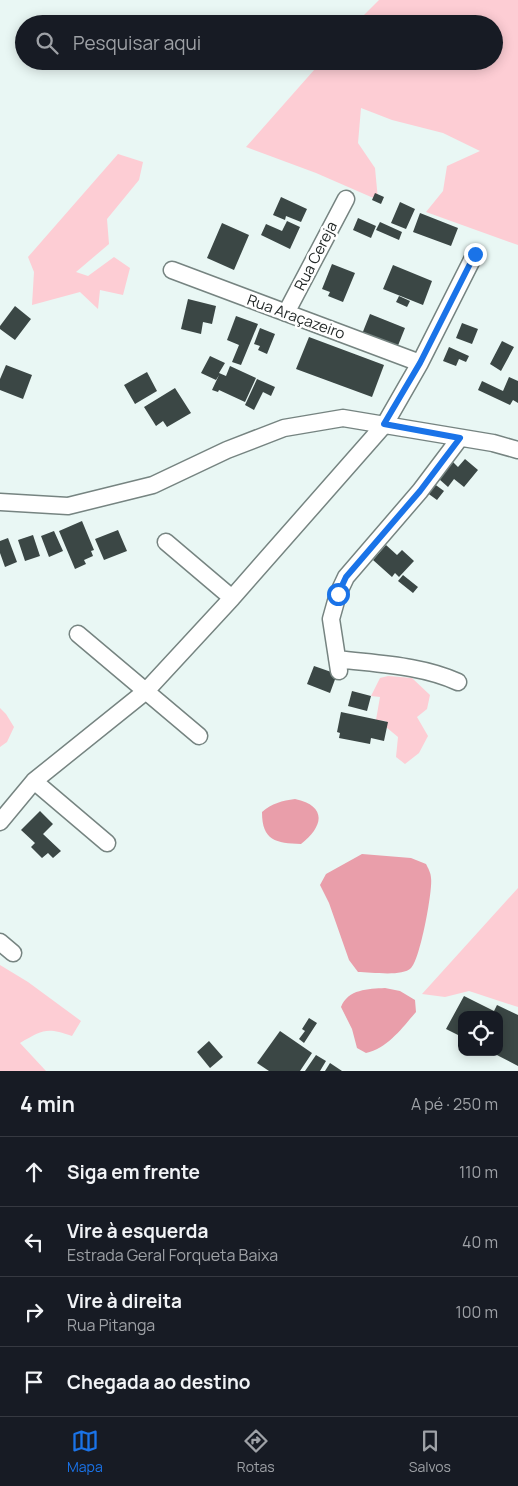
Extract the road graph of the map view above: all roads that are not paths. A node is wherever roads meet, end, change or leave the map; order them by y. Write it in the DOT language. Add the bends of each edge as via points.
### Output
graph roads {
  1 [pos="346,199"];
  2 [pos="475,254"];
  3 [pos="172,270"];
  4 [pos="286,313"];
  5 [pos="420,363"];
  6 [pos="384,424"];
  7 [pos="460,438"];
  8 [pos="518,450"];
  9 [pos="0,502"];
  10 [pos="166,542"];
  11 [pos="232,598"];
  12 [pos="78,634"];
  13 [pos="458,682"];
  14 [pos="146,691"];
  15 [pos="199,736"];
  16 [pos="34,781"];
  17 [pos="0,822"];
  18 [pos="107,843"];
  19 [pos="0,942"];
  20 [pos="13,953"];
  1 -- 4 [label="street, Rua Cereja"];
  2 -- 5 [label="street"];
  3 -- 4 [label="street, Rua Araçazeiro"];
  4 -- 5 [label="street, Rua Araçazeiro"];
  5 -- 6 [label="street"];
  6 -- 7 [label="street"];
  6 -- 9 [label="street" via="343,418 284,428 227,450 153,485 68,506"];
  6 -- 11 [label="street"];
  7 -- 8 [label="street"];
  7 -- 13 [label="street" via="420,491 346,577 331,619 338,665 411,668"];
  10 -- 11 [label="street"];
  11 -- 14 [label="street"];
  12 -- 14 [label="street"];
  14 -- 15 [label="street"];
  14 -- 16 [label="street"];
  16 -- 17 [label="street"];
  16 -- 18 [label="street"];
  19 -- 20 [label="street"];
}
